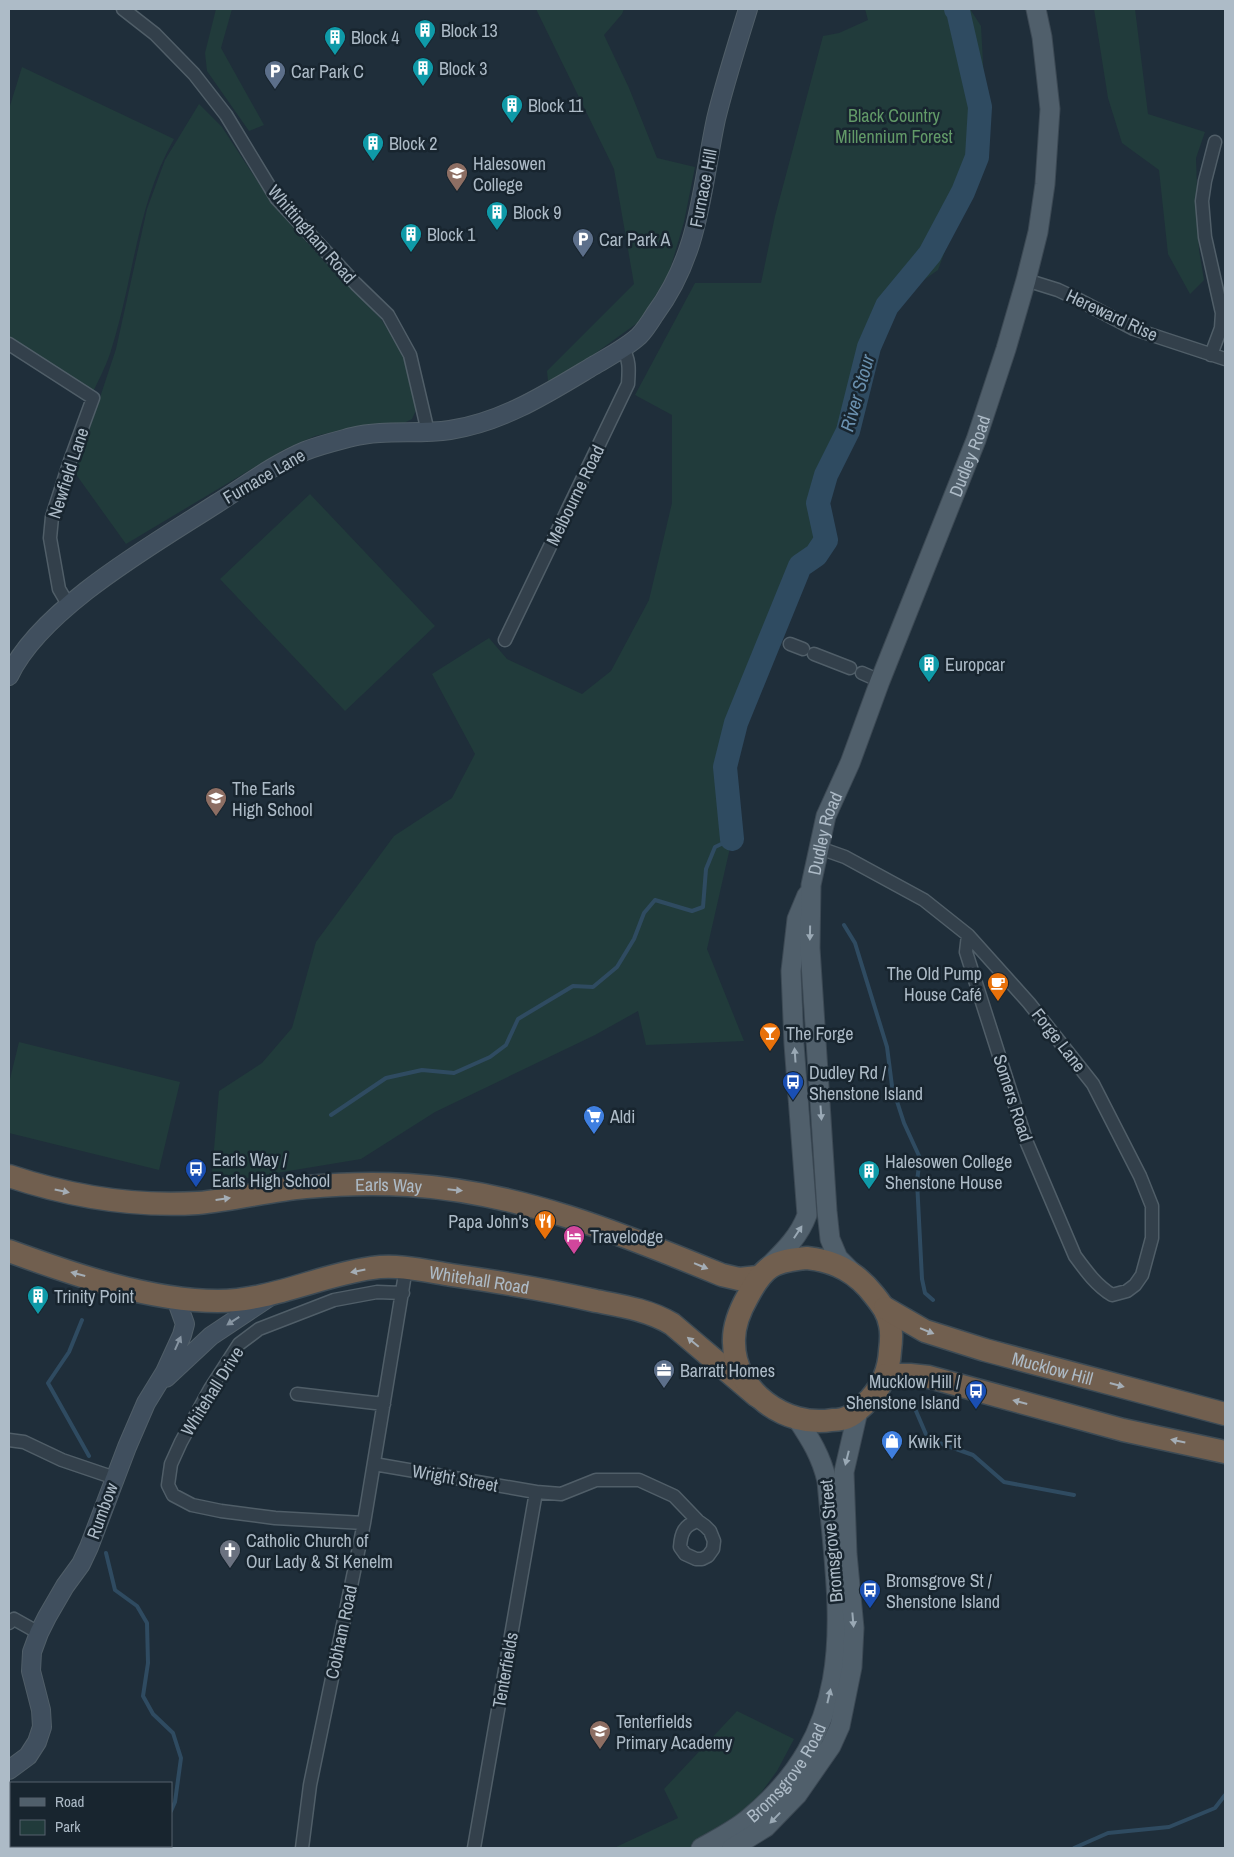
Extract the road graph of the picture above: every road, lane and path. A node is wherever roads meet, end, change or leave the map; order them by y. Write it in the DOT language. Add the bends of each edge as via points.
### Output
graph roads {
  1 [pos="123,9"];
  2 [pos="748,9"];
  3 [pos="1036,9"];
  4 [pos="1215,142"];
  5 [pos="1026,280"];
  6 [pos="9,344"];
  7 [pos="622,348"];
  8 [pos="1211,355"];
  9 [pos="1225,359"];
  10 [pos="428,432"];
  11 [pos="69,606"];
  12 [pos="505,640"];
  13 [pos="790,644"];
  14 [pos="850,668"];
  15 [pos="862,673"];
  16 [pos="9,676"];
  17 [pos="880,681"];
  18 [pos="818,850"];
  19 [pos="811,884"];
  20 [pos="968,935"];
  21 [pos="9,1176"];
  22 [pos="9,1251"];
  23 [pos="406,1268"];
  24 [pos="762,1273"];
  25 [pos="854,1274"];
  26 [pos="1100,1288"];
  27 [pos="274,1294"];
  28 [pos="402,1294"];
  29 [pos="176,1299"];
  30 [pos="885,1308"];
  31 [pos="886,1375"];
  32 [pos="158,1385"];
  33 [pos="297,1394"];
  34 [pos="757,1396"];
  35 [pos="384,1404"];
  36 [pos="858,1411"];
  37 [pos="1225,1414"];
  38 [pos="797,1419"];
  39 [pos="9,1440"];
  40 [pos="1225,1452"];
  41 [pos="374,1464"];
  42 [pos="115,1478"];
  43 [pos="536,1492"];
  44 [pos="698,1521"];
  45 [pos="364,1523"];
  46 [pos="9,1624"];
  47 [pos="39,1633"];
  48 [pos="844,1668"];
  49 [pos="9,1770"];
  50 [pos="302,1848"];
  51 [pos="474,1848"];
  52 [pos="701,1848"];
  53 [pos="732,1848"];
  1 -- 10 [label="street, Whittingham Road" via="155,34 194,74 226,115 277,200 388,315 410,355"];
  2 -- 7 [label="street, Furnace Hill" via="716,119 695,234 686,259 663,303 640,336"];
  3 -- 5 [label="main road, Dudley Road" via="1050,109 1045,184"];
  4 -- 8 [label="street" via="1202,201 1205,237 1222,313 1221,328"];
  5 -- 8 [label="street, Hereward Rise" via="1058,290 1134,329"];
  5 -- 17 [label="main road, Dudley Road" via="976,440"];
  6 -- 11 [label="street, Newfield Lane" via="93,398 55,508 50,538 59,589"];
  7 -- 10 [label="street, Furnace Lane" via="519,409 451,430"];
  7 -- 12 [label="street, Melbourne Road" via="630,365 628,384"];
  8 -- 9 [label="street, Hereward Rise"];
  10 -- 11 [label="street, Furnace Lane" via="355,436 305,451 270,469 174,531 101,580"];
  11 -- 16 [label="street, Furnace Lane" via="37,635"];
  13 -- 14 [label="street"];
  15 -- 17 [label="street"];
  17 -- 18 [label="main road, Dudley Road" via="850,763 826,816"];
  18 -- 19 [label="main road, Dudley Road"];
  18 -- 20 [label="street, Forge Lane" via="845,857 924,900"];
  24 -- 19 [label="main road, one-way" via="792,1242 807,1215 791,971 797,919"];
  19 -- 25 [label="main road, one-way" via="810,948 830,1239 838,1258"];
  20 -- 26 [label="street, Somers Road" via="966,952 1027,1143 1076,1256"];
  20 -- 26 [label="street, Forge Lane" via="1029,1003 1093,1084 1152,1206 1152,1238 1136,1285 1112,1295"];
  21 -- 24 [label="highway, Earls Way, one-way" via="78,1194 164,1204 305,1187 361,1184 466,1191 550,1211 722,1275 739,1279"];
  29 -- 22 [label="highway, Whitehall Road, one-way" via="57,1268"];
  23 -- 27 [label="highway, Whitehall Road, one-way" via="374,1267"];
  23 -- 28 [label="street, Cobham Road"];
  34 -- 23 [label="highway, Whitehall Road, one-way" via="672,1324 646,1312 517,1284"];
  24 -- 25 [label="highway" via="789,1260 807,1258 834,1263"];
  24 -- 34 [label="highway" via="739,1314 734,1343 739,1367"];
  25 -- 30 [label="highway"];
  27 -- 29 [label="highway, Whitehall Road" via="218,1301"];
  27 -- 32 [label="street, Rumbow, one-way" via="211,1336"];
  28 -- 35 [label="street, Cobham Road"];
  28 -- 45 [label="street, Whitehall Drive" via="377,1292 334,1300 259,1328 239,1344 210,1389 171,1464 168,1485 173,1495 192,1505 275,1518"];
  32 -- 29 [label="street, Rumbow, one-way" via="185,1324"];
  30 -- 31 [label="highway" via="891,1326"];
  30 -- 37 [label="highway, Mucklow Hill, one-way" via="925,1331 977,1348"];
  31 -- 36 [label="highway"];
  40 -- 31 [label="highway, one-way" via="1123,1430 929,1377"];
  32 -- 42 [label="street, Rumbow" via="146,1403"];
  33 -- 35 [label="street"];
  34 -- 38 [label="highway"];
  35 -- 41 [label="street, Cobham Road"];
  36 -- 38 [label="highway" via="848,1418 820,1422"];
  36 -- 48 [label="main road, Bromsgrove Street, one-way" via="844,1472 854,1628"];
  38 -- 48 [label="main road, Bromsgrove Street" via="816,1447 827,1481 838,1632"];
  39 -- 42 [label="street" via="24,1442 62,1460"];
  41 -- 43 [label="street, Wright Street"];
  41 -- 45 [label="street, Cobham Road"];
  42 -- 47 [label="street, Rumbow" via="81,1564"];
  43 -- 44 [label="street, Wright Street" via="561,1494 596,1480 639,1480 674,1496"];
  43 -- 51 [label="street, Tenterfields"];
  45 -- 50 [label="street, Cobham Road" via="310,1786"];
  46 -- 47 [label="street" via="14,1619"];
  47 -- 49 [label="street, Rumbow" via="32,1652 32,1671 42,1727 28,1756"];
  52 -- 48 [label="main road, Bromsgrove Road, one-way" via="748,1820 780,1790 807,1754"];
  48 -- 53 [label="main road, Bromsgrove Road, one-way" via="842,1718 831,1746 797,1795 766,1827"];
}
